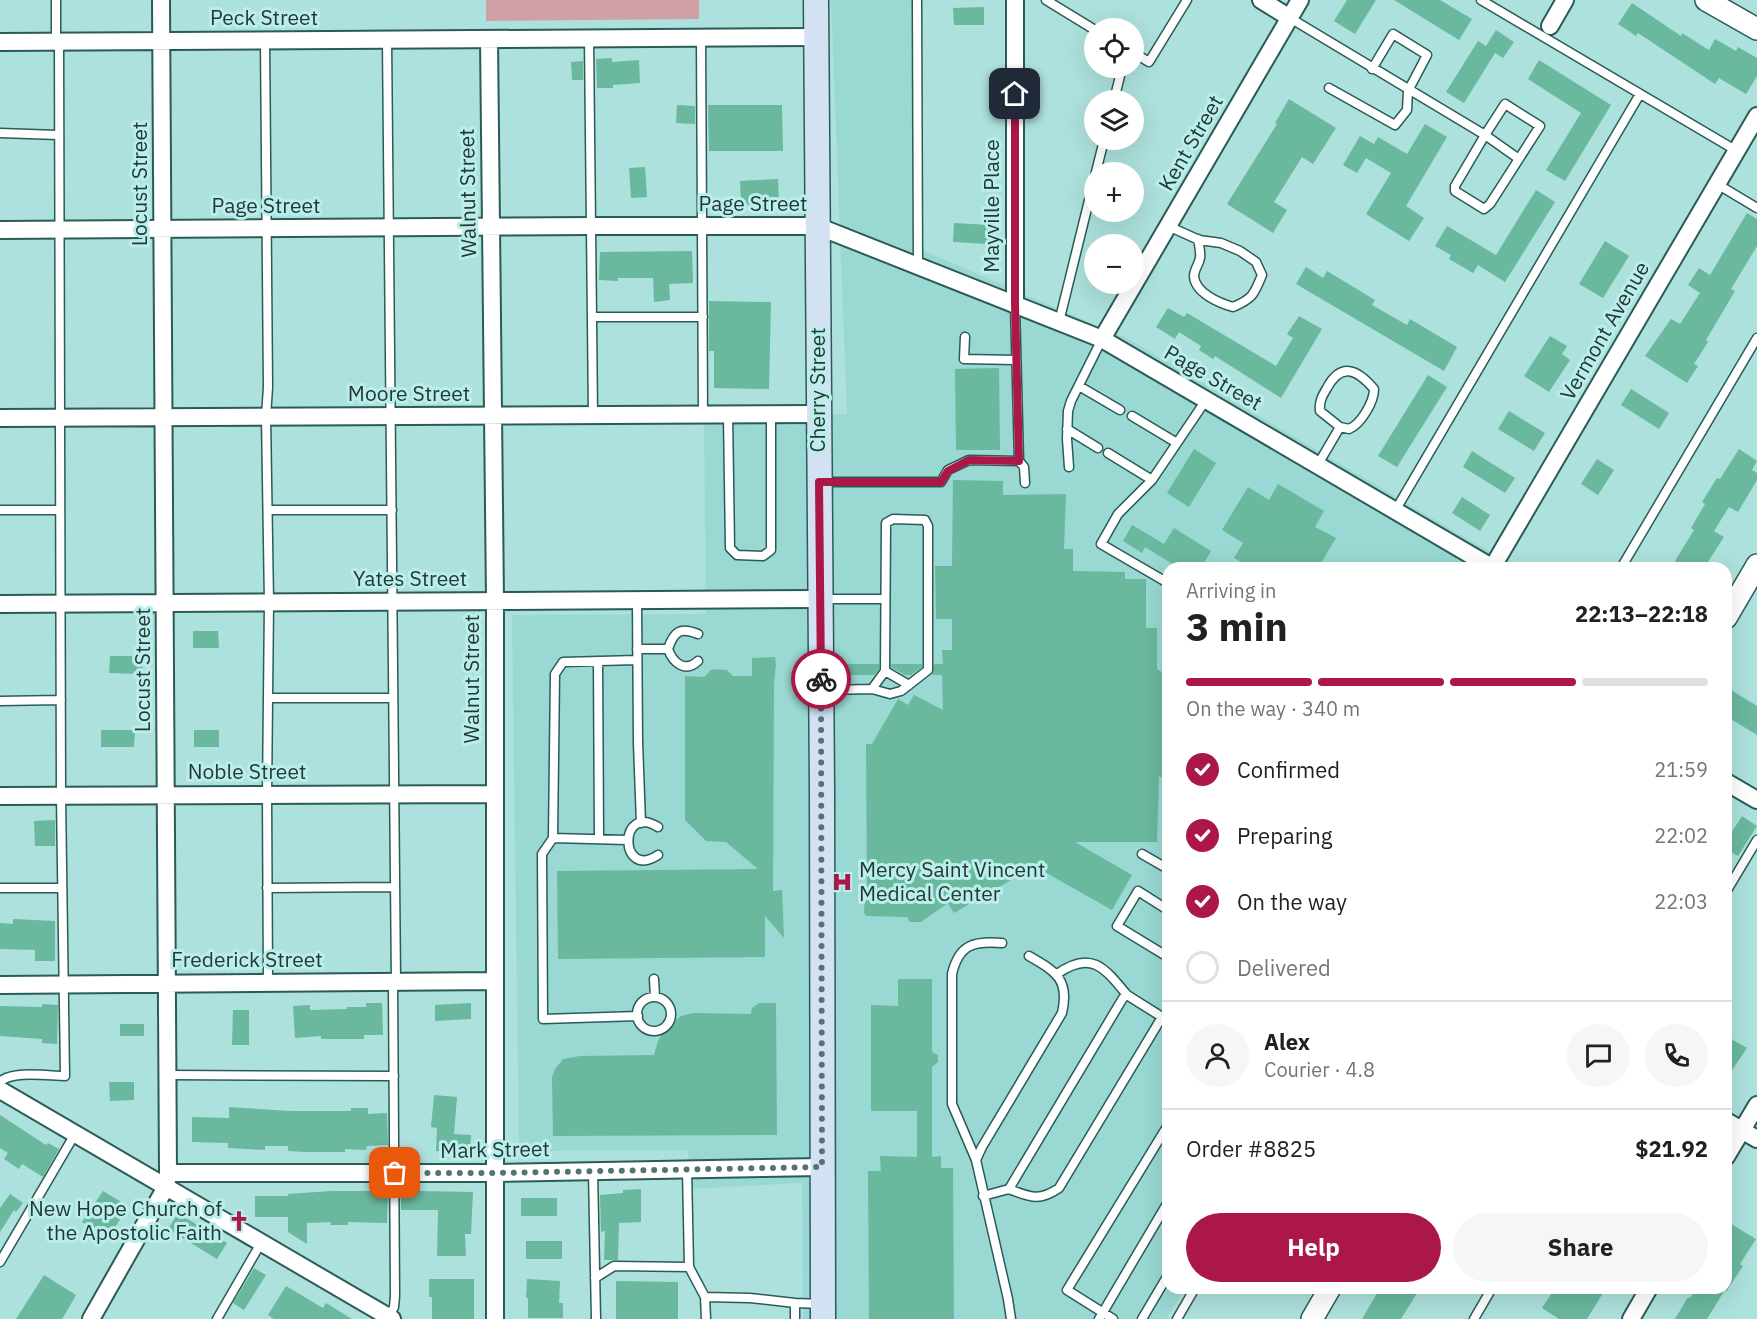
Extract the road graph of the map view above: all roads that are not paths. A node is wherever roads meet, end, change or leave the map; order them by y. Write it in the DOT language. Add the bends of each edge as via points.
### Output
graph roads {
  1 [pos="56,0"];
  2 [pos="161,0"];
  3 [pos="816,0"];
  4 [pos="917,0"];
  5 [pos="1015,0"];
  6 [pos="1046,0"];
  7 [pos="1187,0"];
  8 [pos="1261,0"];
  9 [pos="1300,0"];
  10 [pos="1481,0"];
  11 [pos="1565,0"];
  12 [pos="1706,0"];
  13 [pos="1290,18"];
  14 [pos="1084,23"];
  15 [pos="1550,26"];
  16 [pos="1757,30"];
  17 [pos="816,37"];
  18 [pos="701,38"];
  19 [pos="489,39"];
  20 [pos="589,39"];
  21 [pos="265,40"];
  22 [pos="387,40"];
  23 [pos="161,41"];
  24 [pos="0,42"];
  25 [pos="57,42"];
  26 [pos="1144,59"];
  27 [pos="1372,69"];
  28 [pos="1329,88"];
  29 [pos="1408,91"];
  30 [pos="1640,94"];
  31 [pos="1757,116"];
  32 [pos="0,133"];
  33 [pos="58,135"];
  34 [pos="1485,135"];
  35 [pos="1737,151"];
  36 [pos="1520,159"];
  37 [pos="1717,184"];
  38 [pos="1757,208"];
  39 [pos="1084,219"];
  40 [pos="593,226"];
  41 [pos="702,226"];
  42 [pos="817,226"];
  43 [pos="1168,226"];
  44 [pos="491,227"];
  45 [pos="266,228"];
  46 [pos="389,228"];
  47 [pos="163,229"];
  48 [pos="0,230"];
  49 [pos="59,230"];
  50 [pos="1197,239"];
  51 [pos="918,266"];
  52 [pos="1015,305"];
  53 [pos="593,317"];
  54 [pos="703,317"];
  55 [pos="1059,322"];
  56 [pos="965,338"];
  57 [pos="1757,338"];
  58 [pos="1102,339"];
  59 [pos="1016,360"];
  60 [pos="1079,386"];
  61 [pos="1206,400"];
  62 [pos="1120,410"];
  63 [pos="703,414"];
  64 [pos="728,414"];
  65 [pos="771,414"];
  66 [pos="818,414"];
  67 [pos="593,415"];
  68 [pos="391,416"];
  69 [pos="492,416"];
  70 [pos="1132,416"];
  71 [pos="266,417"];
  72 [pos="0,418"];
  73 [pos="164,418"];
  74 [pos="59,419"];
  75 [pos="1340,427"];
  76 [pos="1068,429"];
  77 [pos="1177,443"];
  78 [pos="1098,448"];
  79 [pos="1108,453"];
  80 [pos="1019,461"];
  81 [pos="1317,466"];
  82 [pos="1069,467"];
  83 [pos="1152,480"];
  84 [pos="819,482"];
  85 [pos="1025,483"];
  86 [pos="0,510"];
  87 [pos="60,510"];
  88 [pos="268,510"];
  89 [pos="392,510"];
  90 [pos="1395,511"];
  91 [pos="1482,562"];
  92 [pos="1496,562"];
  93 [pos="1625,562"];
  94 [pos="1757,565"];
  95 [pos="1162,580"];
  96 [pos="820,599"];
  97 [pos="885,599"];
  98 [pos="495,600"];
  99 [pos="637,600"];
  100 [pos="392,601"];
  101 [pos="165,602"];
  102 [pos="269,602"];
  103 [pos="61,603"];
  104 [pos="0,604"];
  105 [pos="1732,608"];
  106 [pos="698,634"];
  107 [pos="637,648"];
  108 [pos="668,649"];
  109 [pos="637,660"];
  110 [pos="598,661"];
  111 [pos="698,661"];
  112 [pos="885,671"];
  113 [pos="909,685"];
  114 [pos="872,689"];
  115 [pos="821,690"];
  116 [pos="268,698"];
  117 [pos="393,698"];
  118 [pos="61,700"];
  119 [pos="0,701"];
  120 [pos="1732,785"];
  121 [pos="394,794"];
  122 [pos="494,794"];
  123 [pos="166,795"];
  124 [pos="267,795"];
  125 [pos="0,796"];
  126 [pos="61,796"];
  127 [pos="1757,800"];
  128 [pos="641,823"];
  129 [pos="658,827"];
  130 [pos="553,838"];
  131 [pos="599,838"];
  132 [pos="627,840"];
  133 [pos="1757,840"];
  134 [pos="1142,854"];
  135 [pos="658,855"];
  136 [pos="1162,866"];
  137 [pos="1732,882"];
  138 [pos="395,887"];
  139 [pos="0,888"];
  140 [pos="62,888"];
  141 [pos="267,888"];
  142 [pos="1162,906"];
  143 [pos="1002,943"];
  144 [pos="1162,953"];
  145 [pos="1029,956"];
  146 [pos="1057,974"];
  147 [pos="654,979"];
  148 [pos="495,981"];
  149 [pos="395,982"];
  150 [pos="168,983"];
  151 [pos="268,983"];
  152 [pos="62,984"];
  153 [pos="0,985"];
  154 [pos="1127,995"];
  155 [pos="655,997"];
  156 [pos="638,1016"];
  157 [pos="168,1075"];
  158 [pos="394,1076"];
  159 [pos="0,1082"];
  160 [pos="0,1090"];
  161 [pos="1757,1105"];
  162 [pos="1732,1125"];
  163 [pos="1742,1131"];
  164 [pos="75,1134"];
  165 [pos="1162,1135"];
  166 [pos="1757,1139"];
  167 [pos="1732,1147"];
  168 [pos="976,1160"];
  169 [pos="822,1167"];
  170 [pos="687,1169"];
  171 [pos="593,1171"];
  172 [pos="395,1173"];
  173 [pos="495,1173"];
  174 [pos="167,1180"];
  175 [pos="1009,1189"];
  176 [pos="983,1197"];
  177 [pos="1162,1212"];
  178 [pos="261,1243"];
  179 [pos="0,1262"];
  180 [pos="689,1267"];
  181 [pos="595,1278"];
  182 [pos="1162,1285"];
  183 [pos="1192,1294"];
  184 [pos="1327,1294"];
  185 [pos="1489,1294"];
  186 [pos="1646,1294"];
  187 [pos="705,1297"];
  188 [pos="795,1303"];
  189 [pos="823,1312"];
  190 [pos="1101,1316"];
  191 [pos="391,1318"];
  192 [pos="91,1319"];
  193 [pos="217,1319"];
  194 [pos="495,1319"];
  195 [pos="596,1319"];
  196 [pos="706,1319"];
  197 [pos="795,1319"];
  198 [pos="1011,1319"];
  199 [pos="1113,1319"];
  200 [pos="1142,1319"];
  201 [pos="1177,1319"];
  202 [pos="1312,1319"];
  203 [pos="1474,1319"];
  204 [pos="1631,1319"];
  1 -- 25 [label="lane"];
  2 -- 23 [label="street, Locust Street"];
  3 -- 17 [label="main road, Cherry Street"];
  4 -- 51 [label="lane"];
  5 -- 52 [label="street, Mayville Place"];
  6 -- 14 [label="lane"];
  7 -- 26 [label="lane" via="1149,62"];
  8 -- 13 [label="street"];
  9 -- 13 [label="street, Kent Street"];
  10 -- 30 [label="lane"];
  11 -- 15 [label="street"];
  12 -- 16 [label="street"];
  13 -- 27 [label="lane"];
  13 -- 43 [label="street, Kent Street"];
  17 -- 18 [label="street, Peck Street"];
  17 -- 42 [label="main road, Cherry Street"];
  18 -- 20 [label="street, Peck Street"];
  18 -- 41 [label="lane"];
  19 -- 20 [label="street, Peck Street"];
  19 -- 22 [label="street, Peck Street"];
  19 -- 44 [label="street, Walnut Street"];
  20 -- 40 [label="lane"];
  21 -- 22 [label="street, Peck Street"];
  21 -- 23 [label="street, Peck Street"];
  21 -- 45 [label="lane"];
  22 -- 46 [label="lane"];
  23 -- 25 [label="street, Peck Street"];
  23 -- 47 [label="street, Locust Street"];
  24 -- 25 [label="street, Peck Street"];
  25 -- 33 [label="lane"];
  27 -- 29 [label="lane"];
  27 -- 29 [label="lane" via="1393,34 1427,56"];
  28 -- 29 [label="lane" via="1395,125 1407,110"];
  29 -- 34 [label="lane"];
  30 -- 35 [label="lane"];
  30 -- 90 [label="lane"];
  31 -- 35 [label="street, Vermont Avenue"];
  32 -- 33 [label="lane"];
  33 -- 49 [label="lane"];
  34 -- 36 [label="lane"];
  34 -- 36 [label="lane" via="1505,104 1540,126"];
  34 -- 36 [label="lane" via="1455,191 1484,208"];
  35 -- 37 [label="street, Vermont Avenue"];
  37 -- 38 [label="lane"];
  37 -- 92 [label="street, Vermont Avenue"];
  39 -- 55 [label="lane"];
  40 -- 41 [label="street, Page Street"];
  40 -- 44 [label="street, Page Street"];
  40 -- 53 [label="lane"];
  41 -- 42 [label="street, Page Street"];
  41 -- 54 [label="lane"];
  42 -- 51 [label="street, Page Street"];
  42 -- 66 [label="main road, Cherry Street"];
  43 -- 50 [label="lane"];
  43 -- 58 [label="street, Kent Street"];
  44 -- 46 [label="street, Page Street"];
  44 -- 69 [label="street, Walnut Street"];
  45 -- 46 [label="street, Page Street"];
  45 -- 47 [label="street, Page Street"];
  45 -- 71 [label="lane"];
  46 -- 68 [label="lane"];
  47 -- 49 [label="street, Page Street"];
  47 -- 73 [label="street, Locust Street"];
  48 -- 49 [label="street, Page Street"];
  49 -- 74 [label="lane"];
  50 -- 50 [label="lane" via="1221,243 1256,262 1262,275 1249,300 1233,307 1216,302 1204,292 1194,275 1201,256"];
  51 -- 52 [label="street, Page Street"];
  52 -- 55 [label="street, Page Street"];
  52 -- 59 [label="lane"];
  53 -- 54 [label="lane"];
  53 -- 67 [label="lane"];
  54 -- 63 [label="lane"];
  55 -- 58 [label="street, Page Street"];
  56 -- 59 [label="lane" via="964,359"];
  57 -- 93 [label="lane"];
  58 -- 60 [label="lane"];
  58 -- 61 [label="street, Page Street"];
  59 -- 80 [label="lane"];
  60 -- 62 [label="lane"];
  60 -- 76 [label="lane" via="1068,411"];
  61 -- 77 [label="lane"];
  61 -- 81 [label="street, Page Street"];
  63 -- 64 [label="street, Moore Street"];
  63 -- 67 [label="street, Moore Street"];
  64 -- 65 [label="street, Moore Street"];
  64 -- 65 [label="lane" via="730,548 736,555 764,556 771,550"];
  65 -- 66 [label="street, Moore Street"];
  66 -- 84 [label="main road, Cherry Street"];
  67 -- 69 [label="street, Moore Street"];
  68 -- 69 [label="street, Moore Street"];
  68 -- 71 [label="street, Moore Street"];
  68 -- 89 [label="lane"];
  69 -- 98 [label="street, Walnut Street"];
  70 -- 77 [label="lane"];
  71 -- 73 [label="street, Moore Street"];
  71 -- 88 [label="lane"];
  72 -- 74 [label="street, Moore Street"];
  73 -- 74 [label="street, Moore Street"];
  73 -- 101 [label="street, Locust Street"];
  74 -- 87 [label="lane"];
  75 -- 75 [label="lane" via="1354,427 1374,396 1374,389 1351,370 1339,372 1319,405 1320,411"];
  75 -- 81 [label="lane"];
  76 -- 78 [label="lane"];
  76 -- 82 [label="lane"];
  77 -- 83 [label="lane"];
  79 -- 83 [label="lane"];
  80 -- 84 [label="lane" via="969,460 948,471 941,482"];
  80 -- 85 [label="lane" via="1024,467"];
  81 -- 90 [label="street, Page Street"];
  83 -- 95 [label="lane" via="1118,514 1101,544"];
  84 -- 96 [label="main road, Cherry Street"];
  86 -- 87 [label="lane"];
  87 -- 103 [label="lane"];
  88 -- 89 [label="lane"];
  88 -- 102 [label="lane"];
  89 -- 100 [label="lane"];
  90 -- 91 [label="street, Page Street"];
  94 -- 105 [label="street"];
  96 -- 97 [label="lane"];
  96 -- 99 [label="street, Yates Street"];
  96 -- 115 [label="main road, Cherry Street"];
  97 -- 112 [label="lane"];
  97 -- 113 [label="lane" via="886,523 893,519 925,520 928,670"];
  98 -- 99 [label="street, Yates Street"];
  98 -- 100 [label="street, Yates Street"];
  98 -- 122 [label="street, Walnut Street"];
  99 -- 107 [label="lane"];
  100 -- 102 [label="street, Yates Street"];
  100 -- 117 [label="lane"];
  101 -- 102 [label="street, Yates Street"];
  101 -- 103 [label="street, Yates Street"];
  101 -- 123 [label="street, Locust Street"];
  102 -- 116 [label="lane"];
  103 -- 104 [label="street, Yates Street"];
  103 -- 118 [label="lane"];
  106 -- 108 [label="lane" via="682,630 675,634"];
  107 -- 108 [label="lane"];
  107 -- 109 [label="lane"];
  108 -- 111 [label="lane" via="670,657 685,667"];
  109 -- 110 [label="lane"];
  109 -- 128 [label="lane"];
  110 -- 130 [label="lane" via="563,662 555,674"];
  110 -- 131 [label="lane"];
  112 -- 113 [label="lane"];
  112 -- 114 [label="lane"];
  113 -- 114 [label="lane" via="890,694"];
  114 -- 115 [label="lane"];
  115 -- 169 [label="main road, Cherry Street"];
  116 -- 117 [label="lane"];
  116 -- 124 [label="lane"];
  117 -- 121 [label="lane"];
  118 -- 119 [label="lane"];
  118 -- 126 [label="lane"];
  120 -- 127 [label="street"];
  121 -- 122 [label="street, Noble Street"];
  121 -- 124 [label="street, Noble Street"];
  121 -- 138 [label="lane"];
  122 -- 148 [label="street, Walnut Street"];
  123 -- 124 [label="street, Noble Street"];
  123 -- 126 [label="street, Noble Street"];
  123 -- 150 [label="street, Locust Street"];
  124 -- 141 [label="lane"];
  125 -- 126 [label="street, Noble Street"];
  126 -- 140 [label="lane"];
  128 -- 129 [label="lane"];
  128 -- 132 [label="lane" via="631,829"];
  130 -- 131 [label="lane"];
  130 -- 156 [label="lane" via="542,854 543,1019"];
  131 -- 132 [label="lane"];
  132 -- 135 [label="lane" via="630,852 641,859"];
  133 -- 137 [label="lane"];
  134 -- 136 [label="lane"];
  138 -- 141 [label="lane"];
  138 -- 149 [label="lane"];
  139 -- 140 [label="lane"];
  140 -- 152 [label="lane"];
  141 -- 151 [label="lane"];
  142 -- 144 [label="lane" via="1138,891 1117,926"];
  143 -- 168 [label="lane" via="981,941 966,948 955,960 952,974 952,1104"];
  145 -- 146 [label="lane"];
  146 -- 154 [label="lane" via="1082,961 1098,966"];
  146 -- 168 [label="lane" via="1065,999 1062,1013"];
  147 -- 155 [label="lane"];
  148 -- 149 [label="street, Frederick Street"];
  148 -- 173 [label="street, Walnut Street"];
  149 -- 151 [label="street, Frederick Street"];
  149 -- 158 [label="lane"];
  150 -- 151 [label="street, Frederick Street"];
  150 -- 152 [label="street, Frederick Street"];
  150 -- 157 [label="street, Locust Street"];
  152 -- 153 [label="street, Frederick Street"];
  152 -- 159 [label="lane" via="65,1076 19,1075"];
  154 -- 175 [label="lane"];
  154 -- 175 [label="lane" via="1162,1017 1059,1188 1048,1196 1033,1198"];
  155 -- 156 [label="lane" via="641,1004"];
  155 -- 156 [label="lane" via="665,1001 671,1011 666,1027 650,1030"];
  157 -- 158 [label="lane"];
  157 -- 174 [label="street, Locust Street"];
  158 -- 172 [label="lane"];
  160 -- 164 [label="street"];
  161 -- 163 [label="street"];
  162 -- 163 [label="street"];
  163 -- 166 [label="street"];
  163 -- 167 [label="street"];
  164 -- 174 [label="street"];
  164 -- 179 [label="lane"];
  165 -- 190 [label="lane" via="1067,1290"];
  168 -- 176 [label="lane"];
  169 -- 170 [label="street, Mark Street"];
  169 -- 189 [label="main road, Cherry Street"];
  170 -- 171 [label="street, Mark Street"];
  170 -- 180 [label="lane"];
  171 -- 173 [label="street, Mark Street"];
  171 -- 181 [label="lane"];
  172 -- 173 [label="street, Mark Street"];
  172 -- 174 [label="street, Mark Street"];
  172 -- 191 [label="lane" via="395,1296"];
  173 -- 194 [label="street, Walnut Street"];
  174 -- 178 [label="street"];
  174 -- 192 [label="street, Locust Street"];
  175 -- 176 [label="lane"];
  176 -- 198 [label="lane"];
  177 -- 190 [label="lane"];
  178 -- 191 [label="street"];
  178 -- 193 [label="lane"];
  180 -- 181 [label="lane" via="614,1266"];
  180 -- 187 [label="lane"];
  181 -- 195 [label="lane"];
  182 -- 200 [label="lane"];
  183 -- 201 [label="lane"];
  184 -- 202 [label="street"];
  185 -- 203 [label="lane"];
  186 -- 204 [label="street"];
  187 -- 188 [label="lane"];
  187 -- 196 [label="lane"];
  188 -- 189 [label="lane"];
  188 -- 197 [label="lane"];
  190 -- 199 [label="lane"];
}
